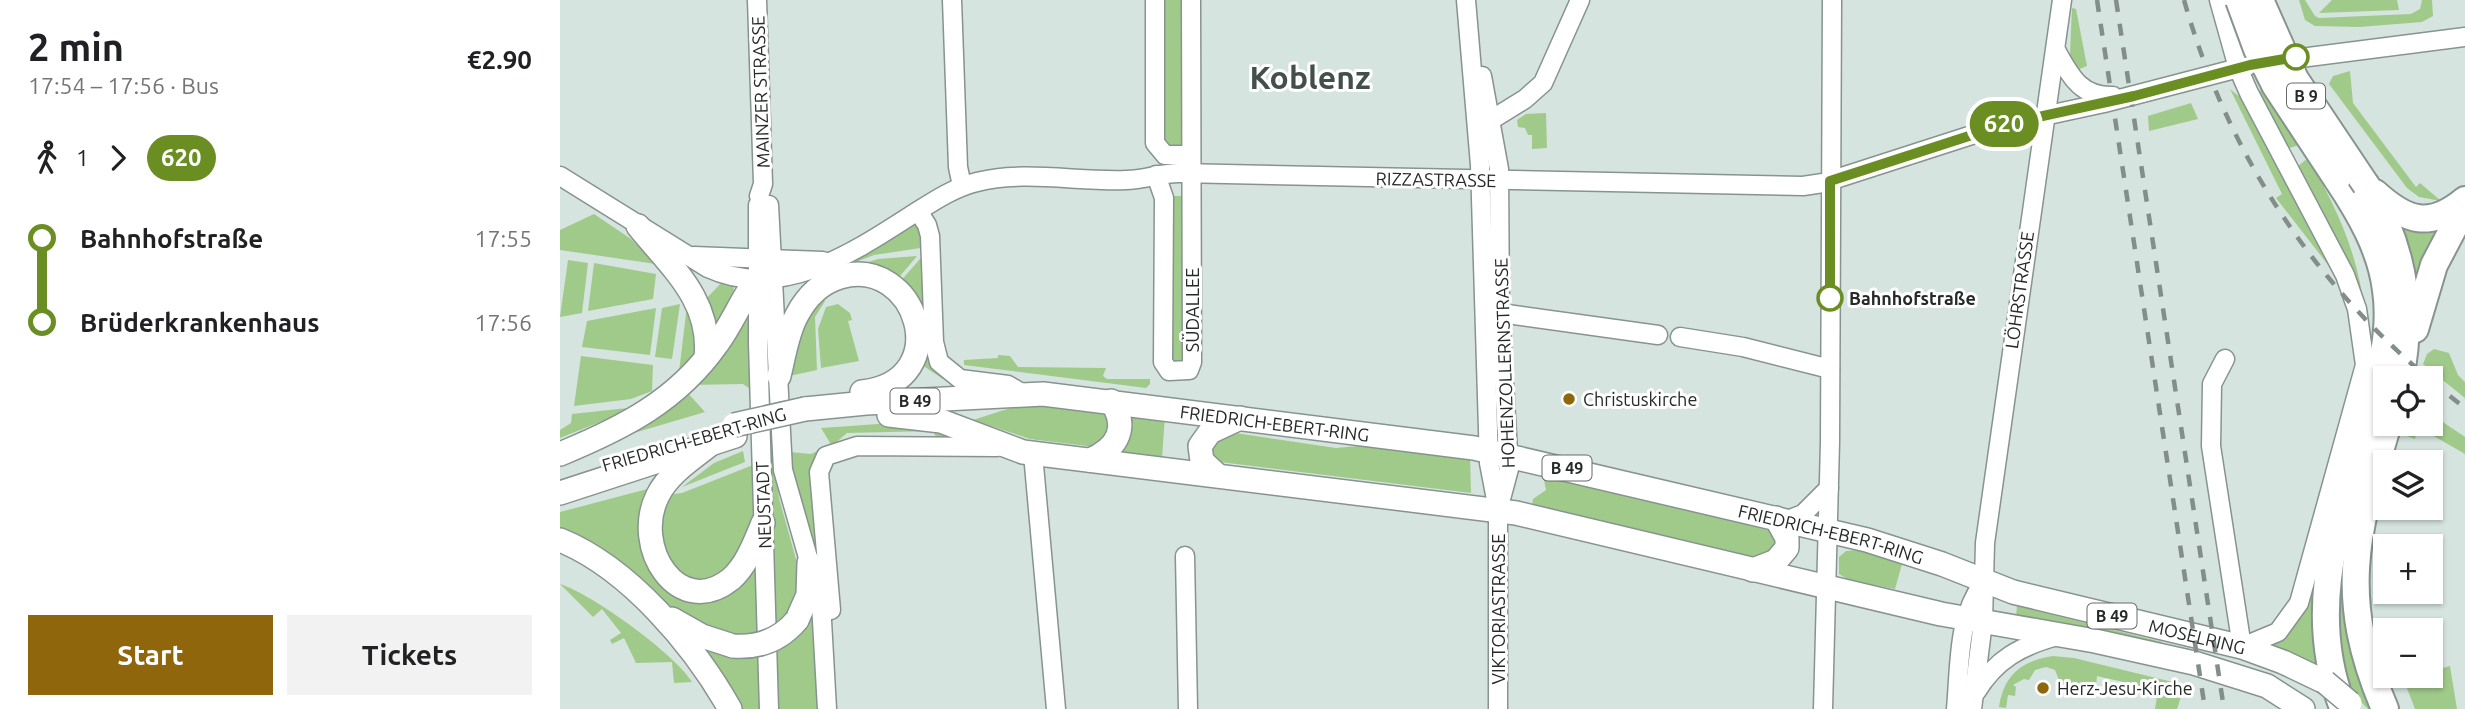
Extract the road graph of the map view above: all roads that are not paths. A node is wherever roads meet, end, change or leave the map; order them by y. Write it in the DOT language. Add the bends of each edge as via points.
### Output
graph roads {
  1 [pos="757,0"];
  2 [pos="952,0"];
  3 [pos="1155,0"];
  4 [pos="1191,0"];
  5 [pos="1466,0"];
  6 [pos="1580,0"];
  7 [pos="1832,0"];
  8 [pos="2062,0"];
  9 [pos="2219,0"];
  10 [pos="2239,0"];
  11 [pos="2260,0"];
  12 [pos="1469,28"];
  13 [pos="2465,37"];
  14 [pos="2057,52"];
  15 [pos="2238,68"];
  16 [pos="2134,96"];
  17 [pos="2048,116"];
  18 [pos="1491,120"];
  19 [pos="1191,155"];
  20 [pos="1193,174"];
  21 [pos="1156,175"];
  22 [pos="560,176"];
  23 [pos="2337,179"];
  24 [pos="1479,180"];
  25 [pos="1499,180"];
  26 [pos="1830,181"];
  27 [pos="2366,185"];
  28 [pos="962,186"];
  29 [pos="2460,206"];
  30 [pos="918,211"];
  31 [pos="638,226"];
  32 [pos="837,260"];
  33 [pos="765,269"];
  34 [pos="1500,313"];
  35 [pos="1658,335"];
  36 [pos="1680,337"];
  37 [pos="706,358"];
  38 [pos="2225,359"];
  39 [pos="2365,365"];
  40 [pos="2402,365"];
  41 [pos="1830,369"];
  42 [pos="779,376"];
  43 [pos="1025,395"];
  44 [pos="1111,401"];
  45 [pos="805,414"];
  46 [pos="1240,418"];
  47 [pos="734,431"];
  48 [pos="2384,436"];
  49 [pos="712,443"];
  50 [pos="1007,448"];
  51 [pos="1499,452"];
  52 [pos="831,453"];
  53 [pos="560,454"];
  54 [pos="1033,454"];
  55 [pos="1090,460"];
  56 [pos="1217,475"];
  57 [pos="560,478"];
  58 [pos="1829,488"];
  59 [pos="560,493"];
  60 [pos="1498,510"];
  61 [pos="1781,519"];
  62 [pos="763,523"];
  63 [pos="1828,531"];
  64 [pos="560,540"];
  65 [pos="1185,556"];
  66 [pos="809,563"];
  67 [pos="1753,570"];
  68 [pos="1984,582"];
  69 [pos="1826,588"];
  70 [pos="654,608"];
  71 [pos="1974,620"];
  72 [pos="2062,635"];
  73 [pos="825,640"];
  74 [pos="2242,647"];
  75 [pos="2252,681"];
  76 [pos="1973,702"];
  77 [pos="2349,707"];
  78 [pos="730,709"];
  79 [pos="769,709"];
  80 [pos="827,709"];
  81 [pos="1056,709"];
  82 [pos="1188,709"];
  83 [pos="1498,709"];
  84 [pos="1823,709"];
  85 [pos="1956,709"];
  86 [pos="2280,709"];
  87 [pos="2303,709"];
  88 [pos="2385,709"];
  1 -- 33 [label="street, MAINZER STRASSE"];
  2 -- 28 [label="street"];
  3 -- 19 [label="street" via="1155,143 1165,155"];
  4 -- 19 [label="street, SÜDALLEE"];
  5 -- 12 [label="street, HOHENZOLLERNSTRASSE"];
  6 -- 18 [label="street" via="1543,83"];
  7 -- 26 [label="street"];
  8 -- 14 [label="street, LÖHRSTRASSE"];
  9 -- 15 [label="street"];
  10 -- 23 [label="highway, B 9, bridge" via="2275,85"];
  11 -- 27 [label="highway, B 9, bridge" via="2295,79"];
  12 -- 18 [label="street, HOHENZOLLERNSTRASSE"];
  12 -- 24 [label="street, HOHENZOLLERNSTRASSE"];
  13 -- 15 [label="street"];
  14 -- 16 [label="street" via="2086,92"];
  14 -- 17 [label="street, LÖHRSTRASSE"];
  15 -- 16 [label="street"];
  15 -- 39 [label="street" via="2345,275 2357,309"];
  16 -- 17 [label="street, RIZZASTRASSE"];
  17 -- 26 [label="street, RIZZASTRASSE" via="1987,129"];
  17 -- 68 [label="street, LÖHRSTRASSE" via="1985,543"];
  18 -- 25 [label="street, HOHENZOLLERNSTRASSE"];
  19 -- 20 [label="street, SÜDALLEE"];
  20 -- 21 [label="street, RIZZASTRASSE"];
  20 -- 21 [label="street, SÜDALLEE" via="1192,362 1183,372 1169,371 1163,362 1164,198"];
  20 -- 24 [label="street, RIZZASTRASSE"];
  21 -- 28 [label="street, RIZZASTRASSE" via="1124,180 996,178"];
  22 -- 31 [label="street"];
  23 -- 39 [label="highway" via="2369,292 2371,334"];
  23 -- 77 [label="highway, B 9" via="2376,252 2388,308 2382,365 2323,600 2330,669"];
  24 -- 25 [label="street, RIZZASTRASSE"];
  24 -- 51 [label="street, HOHENZOLLERNSTRASSE"];
  25 -- 26 [label="street, RIZZASTRASSE" via="1803,186"];
  25 -- 34 [label="street, HOHENZOLLERNSTRASSE"];
  26 -- 41 [label="street"];
  27 -- 29 [label="highway" via="2408,216 2429,219"];
  27 -- 40 [label="highway, B 9" via="2399,257 2405,290"];
  28 -- 30 [label="street, RIZZASTRASSE"];
  29 -- 40 [label="highway" via="2434,265"];
  30 -- 32 [label="street, RIZZASTRASSE"];
  30 -- 43 [label="street" via="930,236 934,342 939,362 960,379 1008,385"];
  31 -- 33 [label="street" via="732,278"];
  31 -- 37 [label="main road" via="701,307 708,329"];
  32 -- 33 [label="street, RIZZASTRASSE"];
  32 -- 33 [label="street" via="793,259"];
  33 -- 37 [label="main road"];
  33 -- 42 [label="street, NEUSTADT"];
  33 -- 62 [label="street, NEUSTADT"];
  34 -- 35 [label="street"];
  34 -- 51 [label="street, HOHENZOLLERNSTRASSE"];
  36 -- 41 [label="street"];
  37 -- 53 [label="main road" via="655,407"];
  38 -- 74 [label="street" via="2212,384 2211,446"];
  39 -- 74 [label="street" via="2299,603 2278,632"];
  41 -- 58 [label="street"];
  42 -- 45 [label="main road" via="795,319 820,286 864,274 883,280 903,295 916,327 916,353 908,371 887,387 832,398"];
  42 -- 66 [label="street, NEUSTADT" via="783,470"];
  43 -- 44 [label="main road, FRIEDRICH-EBERT-RING / B 49"];
  43 -- 45 [label="main road, FRIEDRICH-EBERT-RING / B 49" via="866,403"];
  44 -- 46 [label="main road, FRIEDRICH-EBERT-RING / B 49"];
  44 -- 55 [label="main road" via="1121,419 1119,436 1108,450"];
  45 -- 47 [label="main road, FRIEDRICH-EBERT-RING / B 49, bridge"];
  45 -- 50 [label="main road, FRIEDRICH-EBERT-RING / B 49" via="921,417 957,426"];
  46 -- 51 [label="main road, FRIEDRICH-EBERT-RING / B 49"];
  46 -- 56 [label="main road" via="1210,432 1200,446 1200,457"];
  47 -- 49 [label="main road, FRIEDRICH-EBERT-RING / B 49"];
  47 -- 57 [label="main road, FRIEDRICH-EBERT-RING / B 49"];
  48 -- 88 [label="highway" via="2361,516 2354,579 2361,645"];
  49 -- 59 [label="main road, FRIEDRICH-EBERT-RING / B 49"];
  49 -- 62 [label="main road" via="675,473 655,502 648,524 659,566 687,587 721,585 739,570"];
  50 -- 52 [label="street, FRIEDRICH-EBERT-RING" via="856,446"];
  50 -- 54 [label="main road, FRIEDRICH-EBERT-RING / B 49"];
  51 -- 60 [label="street, HOHENZOLLERNSTRASSE" via="1507,484"];
  51 -- 61 [label="main road, FRIEDRICH-EBERT-RING / B 49"];
  52 -- 73 [label="street, NEUSTADT" via="822,460 820,472 831,607"];
  54 -- 55 [label="main road, FRIEDRICH-EBERT-RING / B 49"];
  54 -- 81 [label="street"];
  55 -- 56 [label="main road, FRIEDRICH-EBERT-RING / B 49"];
  56 -- 60 [label="main road, FRIEDRICH-EBERT-RING / B 49"];
  58 -- 61 [label="street" via="1803,514"];
  58 -- 63 [label="street"];
  60 -- 67 [label="main road, FRIEDRICH-EBERT-RING / B 49"];
  60 -- 83 [label="street, VIKTORIASTRASSE"];
  61 -- 63 [label="main road, FRIEDRICH-EBERT-RING / B 49"];
  61 -- 67 [label="main road" via="1787,548 1776,561"];
  62 -- 79 [label="street, NEUSTADT"];
  63 -- 68 [label="main road, FRIEDRICH-EBERT-RING / B 49" via="1914,554"];
  63 -- 69 [label="street"];
  64 -- 70 [label="main road" via="608,569"];
  65 -- 82 [label="street"];
  66 -- 70 [label="main road, bridge" via="808,595 797,620 773,639 749,646 702,636"];
  66 -- 73 [label="street, NEUSTADT" via="821,603"];
  67 -- 69 [label="main road, FRIEDRICH-EBERT-RING / B 49"];
  68 -- 71 [label="street, LÖHRSTRASSE"];
  68 -- 74 [label="main road, MOSELRING / B 49"];
  69 -- 71 [label="main road, FRIEDRICH-EBERT-RING / B 49"];
  69 -- 84 [label="street"];
  70 -- 78 [label="main road" via="704,667"];
  71 -- 72 [label="main road, MOSELRING / B 49"];
  71 -- 76 [label="street, LÖHRSTRASSE"];
  71 -- 85 [label="street, LÖHRSTRASSE"];
  72 -- 75 [label="main road, MOSELRING / B 49" via="2194,663"];
  72 -- 76 [label="street" via="2027,645 2004,658 1989,672"];
  73 -- 80 [label="street, NEUSTADT"];
  74 -- 77 [label="main road, MOSELRING / B 49, bridge" via="2325,682"];
  75 -- 86 [label="street"];
  75 -- 87 [label="main road, MOSELRING / B 49"];
}
